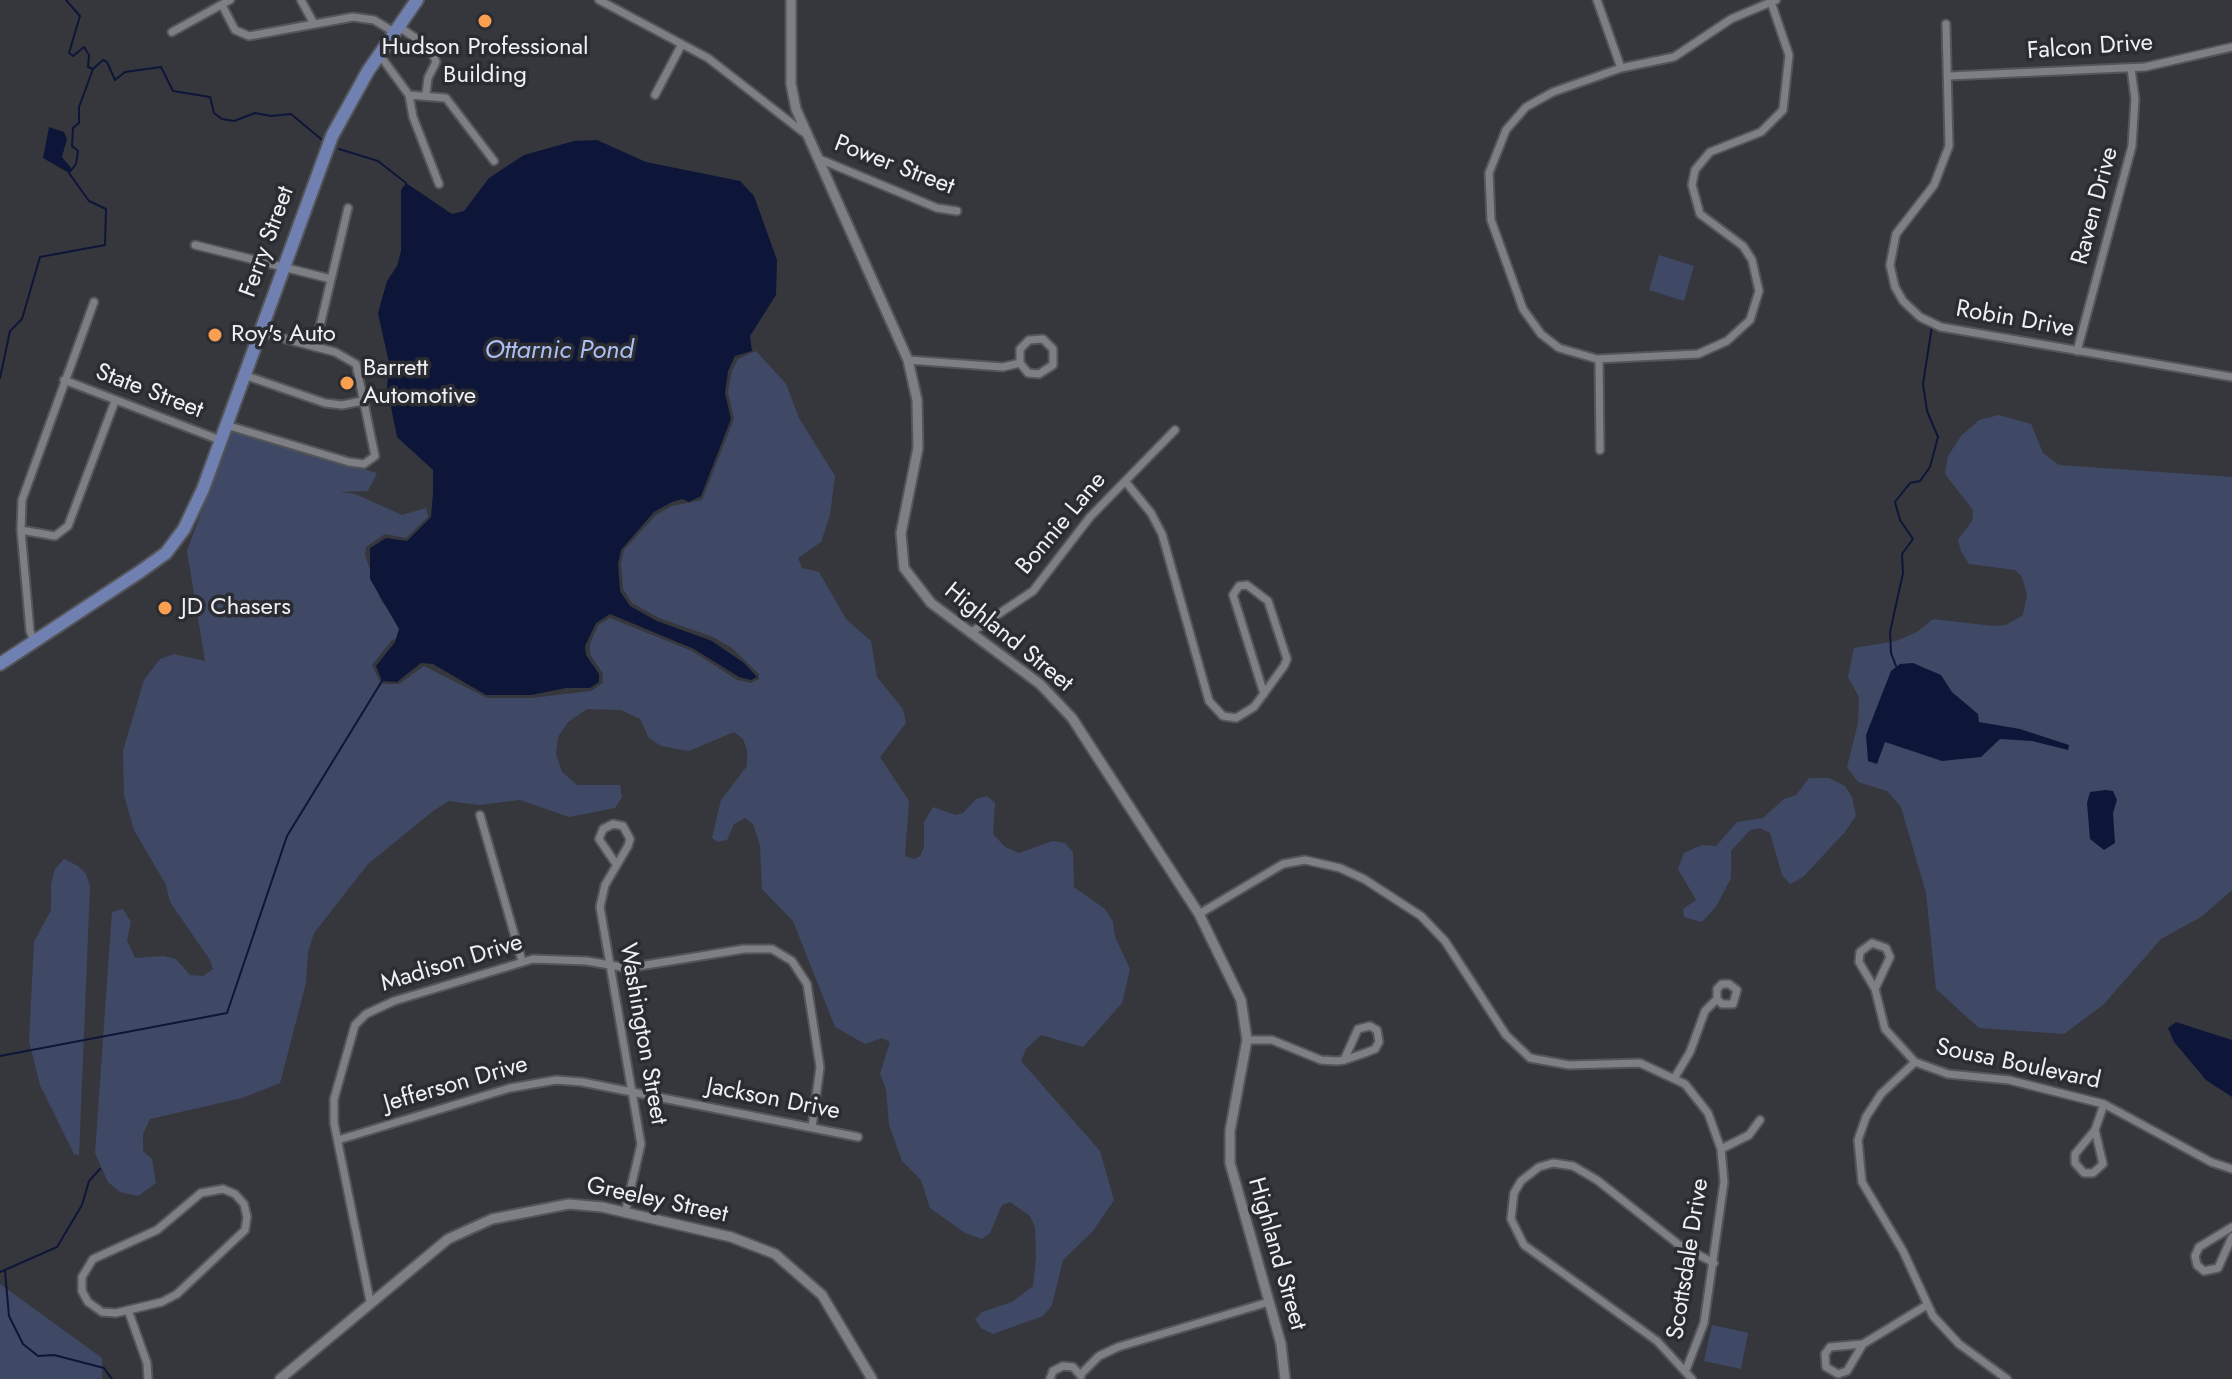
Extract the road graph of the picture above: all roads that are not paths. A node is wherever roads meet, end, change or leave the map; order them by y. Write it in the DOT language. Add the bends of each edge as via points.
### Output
graph roads {
  1 [pos="230,0"];
  2 [pos="301,0"];
  3 [pos="417,0"];
  4 [pos="599,0"];
  5 [pos="791,0"];
  6 [pos="1597,0"];
  7 [pos="1774,1"];
  8 [pos="222,5"];
  9 [pos="313,22"];
  10 [pos="1946,24"];
  11 [pos="396,29"];
  12 [pos="172,32"];
  13 [pos="682,44"];
  14 [pos="2232,47"];
  15 [pos="379,54"];
  16 [pos="1621,68"];
  17 [pos="2131,68"];
  18 [pos="1949,76"];
  19 [pos="426,94"];
  20 [pos="409,95"];
  21 [pos="655,95"];
  22 [pos="803,132"];
  23 [pos="817,158"];
  24 [pos="494,161"];
  25 [pos="439,184"];
  26 [pos="348,208"];
  27 [pos="957,211"];
  28 [pos="195,245"];
  29 [pos="283,264"];
  30 [pos="331,279"];
  31 [pos="94,302"];
  32 [pos="259,332"];
  33 [pos="315,347"];
  34 [pos="2077,351"];
  35 [pos="1599,359"];
  36 [pos="908,360"];
  37 [pos="1020,363"];
  38 [pos="244,375"];
  39 [pos="2232,376"];
  40 [pos="64,380"];
  41 [pos="115,401"];
  42 [pos="362,401"];
  43 [pos="226,425"];
  44 [pos="1175,430"];
  45 [pos="220,440"];
  46 [pos="1600,450"];
  47 [pos="1125,481"];
  48 [pos="21,530"];
  49 [pos="970,633"];
  50 [pos="34,641"];
  51 [pos="0,664"];
  52 [pos="1264,694"];
  53 [pos="480,815"];
  54 [pos="616,864"];
  55 [pos="1199,914"];
  56 [pos="522,961"];
  57 [pos="610,966"];
  58 [pos="1875,989"];
  59 [pos="1717,999"];
  60 [pos="1247,1040"];
  61 [pos="1344,1060"];
  62 [pos="1915,1062"];
  63 [pos="1675,1077"];
  64 [pos="633,1092"];
  65 [pos="2104,1104"];
  66 [pos="1760,1120"];
  67 [pos="812,1127"];
  68 [pos="2095,1130"];
  69 [pos="858,1137"];
  70 [pos="338,1140"];
  71 [pos="1721,1149"];
  72 [pos="2232,1169"];
  73 [pos="625,1213"];
  74 [pos="2232,1227"];
  75 [pos="2232,1237"];
  76 [pos="1714,1263"];
  77 [pos="370,1301"];
  78 [pos="1269,1302"];
  79 [pos="1927,1305"];
  80 [pos="128,1310"];
  81 [pos="1863,1344"];
  82 [pos="1686,1370"];
  83 [pos="1081,1377"];
  84 [pos="148,1379"];
  85 [pos="280,1379"];
  86 [pos="872,1379"];
  87 [pos="1050,1379"];
  88 [pos="1285,1379"];
  89 [pos="1692,1379"];
  90 [pos="2007,1379"];
  1 -- 8 [label="street"];
  2 -- 9 [label="street"];
  3 -- 11 [label="main road, Ferry Street"];
  4 -- 13 [label="street"];
  5 -- 22 [label="street, Highland Street" via="791,84"];
  6 -- 16 [label="street"];
  7 -- 16 [label="street" via="1718,27 1681,54"];
  7 -- 35 [label="street" via="1789,55 1783,110 1761,132 1710,152 1695,170 1692,185 1700,214 1743,246 1752,260 1758,275 1757,306 1739,332 1698,354"];
  8 -- 9 [label="street" via="235,30 249,36"];
  8 -- 12 [label="street"];
  9 -- 11 [label="street" via="367,18"];
  10 -- 18 [label="street, Robin Drive"];
  11 -- 15 [label="main road, Ferry Street"];
  11 -- 19 [label="street" via="433,54 436,62"];
  13 -- 21 [label="street"];
  13 -- 22 [label="street"];
  14 -- 17 [label="street, Falcon Drive"];
  15 -- 20 [label="street"];
  15 -- 29 [label="main road, Ferry Street" via="332,136"];
  16 -- 35 [label="street" via="1526,107 1498,144 1489,173 1491,220 1523,309 1559,348"];
  17 -- 18 [label="street, Falcon Drive"];
  17 -- 34 [label="street, Raven Drive" via="2132,146"];
  18 -- 34 [label="street, Robin Drive" via="1947,157 1934,185 1896,234 1890,257 1895,287 1914,312 1941,327"];
  19 -- 20 [label="street"];
  19 -- 24 [label="street" via="446,98"];
  20 -- 25 [label="street"];
  22 -- 23 [label="street, Highland Street"];
  23 -- 27 [label="street, Power Street" via="937,208"];
  23 -- 36 [label="street, Highland Street"];
  26 -- 30 [label="street"];
  28 -- 29 [label="street"];
  29 -- 30 [label="street"];
  29 -- 32 [label="main road, Ferry Street"];
  30 -- 33 [label="street"];
  31 -- 40 [label="street"];
  32 -- 33 [label="street"];
  32 -- 38 [label="main road, Ferry Street"];
  33 -- 42 [label="street" via="356,364"];
  34 -- 39 [label="street, Robin Drive"];
  35 -- 46 [label="street"];
  36 -- 37 [label="street" via="1003,367"];
  36 -- 49 [label="street, Highland Street" via="919,432 901,557 920,592"];
  37 -- 37 [label="street" via="1031,374 1045,373 1054,362 1053,349 1043,339 1029,340 1020,349"];
  38 -- 42 [label="street" via="325,403"];
  38 -- 43 [label="main road, Ferry Street"];
  40 -- 41 [label="street, State Street"];
  40 -- 48 [label="street" via="25,485"];
  41 -- 45 [label="street, State Street"];
  41 -- 48 [label="street" via="68,526 55,536"];
  42 -- 43 [label="street" via="374,448 371,462 349,462"];
  43 -- 45 [label="main road, Ferry Street"];
  44 -- 47 [label="street, Bonnie Lane"];
  45 -- 50 [label="main road, Ferry Street" via="196,509 166,553"];
  47 -- 49 [label="street, Bonnie Lane" via="1033,591"];
  47 -- 52 [label="street" via="1162,534 1209,701 1223,716 1236,718"];
  48 -- 50 [label="street"];
  49 -- 55 [label="street, Highland Street" via="1063,706"];
  50 -- 51 [label="main road"];
  52 -- 52 [label="street" via="1284,666 1286,651 1268,601 1247,585 1236,590 1234,601"];
  53 -- 56 [label="street"];
  54 -- 54 [label="street, Washington Street" via="599,839 613,824 623,826 630,839"];
  54 -- 57 [label="street, Washington Street" via="600,900"];
  55 -- 60 [label="street, Highland Street" via="1241,1000"];
  55 -- 63 [label="street, Scottsdale Drive" via="1283,864 1328,864 1364,879 1421,916 1445,941 1506,1035 1530,1058 1569,1065 1640,1063"];
  56 -- 57 [label="street, Madison Drive" via="557,958"];
  56 -- 70 [label="street, Madison Drive" via="394,1001 360,1019 335,1091"];
  57 -- 64 [label="street, Washington Street"];
  57 -- 67 [label="street, Madison Drive" via="766,948 792,961 807,984 820,1067"];
  58 -- 58 [label="street, Sousa Boulevard" via="1859,962 1860,952 1872,943 1882,945 1890,957"];
  58 -- 62 [label="street, Sousa Boulevard" via="1885,1029"];
  59 -- 63 [label="street" via="1701,1018"];
  60 -- 61 [label="street" via="1272,1040 1321,1060"];
  60 -- 78 [label="street, Highland Street" via="1230,1131 1230,1163"];
  61 -- 61 [label="street" via="1358,1029 1377,1030 1375,1049"];
  62 -- 65 [label="street, Sousa Boulevard" via="1948,1074 2009,1080"];
  62 -- 79 [label="street" via="1881,1094 1866,1117 1858,1161 1866,1193 1903,1251"];
  63 -- 71 [label="street, Scottsdale Drive" via="1699,1098"];
  64 -- 67 [label="street, Jackson Drive"];
  64 -- 70 [label="street, Jefferson Drive" via="540,1081"];
  64 -- 73 [label="street, Washington Street" via="641,1144"];
  65 -- 68 [label="street"];
  65 -- 72 [label="street, Sousa Boulevard"];
  66 -- 71 [label="street" via="1749,1135"];
  67 -- 69 [label="street, Jackson Drive"];
  68 -- 68 [label="street" via="2075,1154 2084,1173 2103,1164"];
  70 -- 77 [label="street, Madison Drive"];
  71 -- 76 [label="street, Scottsdale Drive" via="1723,1203"];
  73 -- 77 [label="street, Greeley Street" via="569,1204 492,1219 448,1239"];
  73 -- 86 [label="street, Greeley Street" via="731,1237 775,1254 822,1295"];
  74 -- 75 [label="street" via="2199,1247 2197,1265 2204,1271 2218,1268"];
  76 -- 82 [label="street, Scottsdale Drive" via="1702,1336"];
  76 -- 82 [label="street" via="1678,1244 1573,1166 1539,1167 1514,1193 1511,1219 1524,1245 1657,1341"];
  77 -- 85 [label="street, Greeley Street"];
  78 -- 83 [label="street" via="1118,1347 1099,1356"];
  78 -- 88 [label="street, Highland Street"];
  79 -- 81 [label="street"];
  79 -- 90 [label="street" via="1959,1344"];
  80 -- 80 [label="street" via="171,1298 240,1238 247,1217 238,1197 223,1189 205,1191 157,1230 90,1262 81,1282 88,1302 107,1313"];
  80 -- 84 [label="street"];
  81 -- 81 [label="street" via="1847,1371 1834,1373 1826,1367 1830,1347"];
  82 -- 89 [label="street"];
  83 -- 87 [label="street" via="1073,1367 1063,1366"];
}
